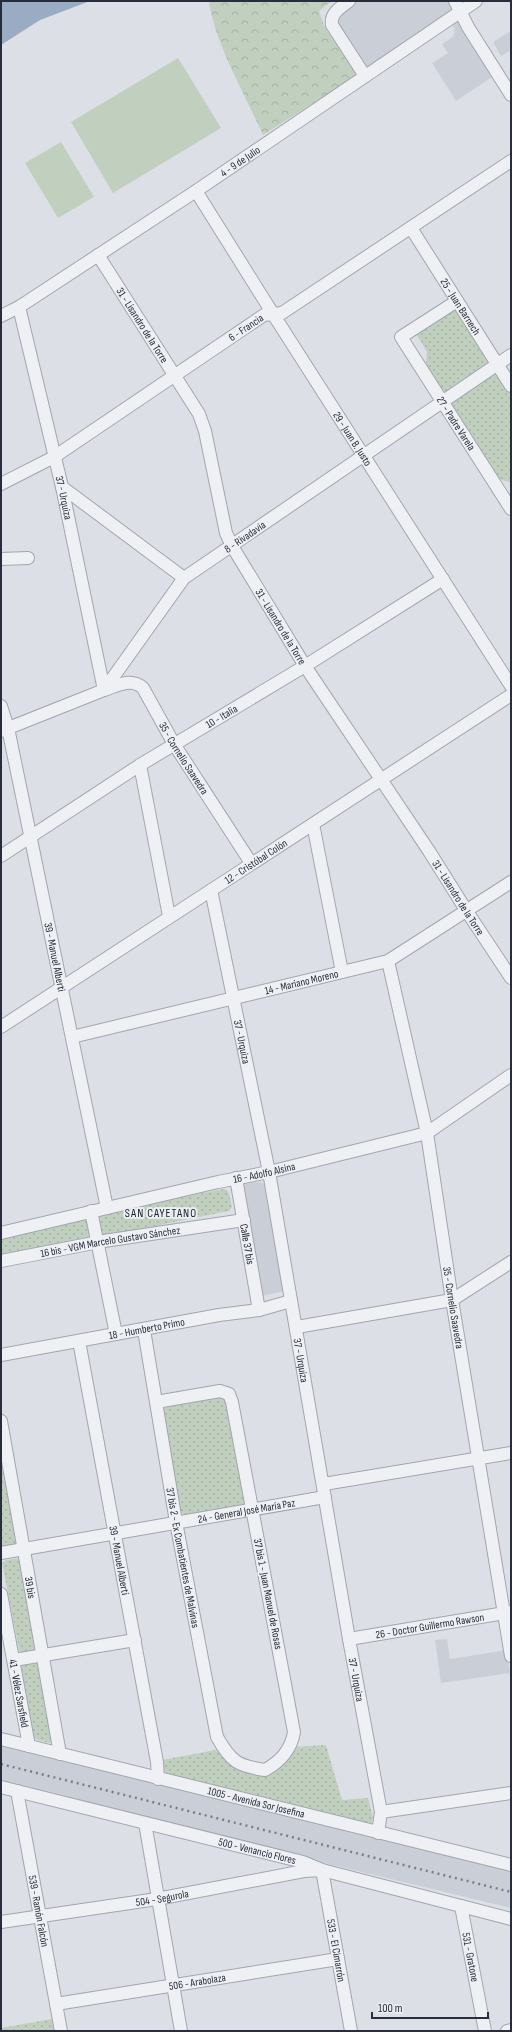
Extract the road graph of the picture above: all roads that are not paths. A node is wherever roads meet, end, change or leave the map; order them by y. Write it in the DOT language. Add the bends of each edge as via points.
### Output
graph roads {
  1 [pos="349,1"];
  2 [pos="476,1"];
  3 [pos="458,6"];
  4 [pos="365,76"];
  5 [pos="511,81"];
  6 [pos="511,95"];
  7 [pos="511,161"];
  8 [pos="196,191"];
  9 [pos="410,228"];
  10 [pos="98,255"];
  11 [pos="457,302"];
  12 [pos="19,307"];
  13 [pos="273,314"];
  14 [pos="1,316"];
  15 [pos="511,355"];
  16 [pos="497,365"];
  17 [pos="174,376"];
  18 [pos="511,386"];
  19 [pos="442,401"];
  20 [pos="363,455"];
  21 [pos="54,457"];
  22 [pos="1,484"];
  23 [pos="62,487"];
  24 [pos="511,509"];
  25 [pos="232,546"];
  26 [pos="28,558"];
  27 [pos="1,559"];
  28 [pos="184,578"];
  29 [pos="444,579"];
  30 [pos="305,666"];
  31 [pos="511,686"];
  32 [pos="104,690"];
  33 [pos="511,695"];
  34 [pos="1,706"];
  35 [pos="5,729"];
  36 [pos="174,744"];
  37 [pos="140,765"];
  38 [pos="382,780"];
  39 [pos="312,824"];
  40 [pos="30,837"];
  41 [pos="1,856"];
  42 [pos="251,863"];
  43 [pos="511,882"];
  44 [pos="211,890"];
  45 [pos="466,910"];
  46 [pos="169,916"];
  47 [pos="388,961"];
  48 [pos="342,972"];
  49 [pos="511,978"];
  50 [pos="62,986"];
  51 [pos="234,997"];
  52 [pos="1,1027"];
  53 [pos="72,1037"];
  54 [pos="511,1075"];
  55 [pos="427,1133"];
  56 [pos="269,1172"];
  57 [pos="236,1178"];
  58 [pos="107,1208"];
  59 [pos="91,1211"];
  60 [pos="244,1220"];
  61 [pos="1,1233"];
  62 [pos="97,1242"];
  63 [pos="1,1261"];
  64 [pos="511,1262"];
  65 [pos="452,1300"];
  66 [pos="292,1301"];
  67 [pos="259,1310"];
  68 [pos="297,1327"];
  69 [pos="144,1330"];
  70 [pos="116,1334"];
  71 [pos="79,1341"];
  72 [pos="1,1355"];
  73 [pos="156,1402"];
  74 [pos="1,1421"];
  75 [pos="511,1453"];
  76 [pos="478,1458"];
  77 [pos="324,1484"];
  78 [pos="326,1497"];
  79 [pos="252,1508"];
  80 [pos="176,1522"];
  81 [pos="115,1534"];
  82 [pos="24,1550"];
  83 [pos="1,1553"];
  84 [pos="1,1594"];
  85 [pos="508,1613"];
  86 [pos="135,1640"];
  87 [pos="349,1640"];
  88 [pos="44,1656"];
  89 [pos="511,1656"];
  90 [pos="14,1660"];
  91 [pos="1,1739"];
  92 [pos="29,1746"];
  93 [pos="60,1754"];
  94 [pos="251,1768"];
  95 [pos="158,1779"];
  96 [pos="1,1787"];
  97 [pos="17,1791"];
  98 [pos="511,1793"];
  99 [pos="381,1812"];
  100 [pos="145,1823"];
  101 [pos="378,1833"];
  102 [pos="511,1865"];
  103 [pos="322,1870"];
  104 [pos="157,1899"];
  105 [pos="461,1906"];
  106 [pos="39,1916"];
  107 [pos="511,1920"];
  108 [pos="1,1922"];
  109 [pos="338,1959"];
  110 [pos="172,1985"];
  111 [pos="56,2004"];
  112 [pos="511,2030"];
  113 [pos="61,2031"];
  114 [pos="181,2031"];
  115 [pos="351,2031"];
  116 [pos="485,2031"];
  117 [pos="507,2031"];
  1 -- 4 [label="street" via="333,15 332,25"];
  2 -- 3 [label="street, 4 - 9 de Julio"];
  3 -- 4 [label="street, 4 - 9 de Julio"];
  3 -- 5 [label="street" via="474,23"];
  3 -- 6 [label="street" via="468,27"];
  4 -- 8 [label="street, 4 - 9 de Julio"];
  7 -- 9 [label="street, 6 - Francia"];
  8 -- 10 [label="street, 4 - 9 de Julio"];
  8 -- 13 [label="street, 29 - Juan B. Justo"];
  9 -- 11 [label="street, 25 - Juan Barnech"];
  9 -- 13 [label="street, 6 - Francia" via="282,313"];
  10 -- 12 [label="street, 4 - 9 de Julio"];
  10 -- 17 [label="street, 31 - Lisandro de la Torre"];
  11 -- 16 [label="street, 25 - Juan Barnech"];
  11 -- 19 [label="street, 27 - Padre Varela" via="401,337"];
  12 -- 14 [label="street, 4 - 9 de Julio"];
  12 -- 21 [label="street, 37 - Urquiza"];
  13 -- 17 [label="street, 6 - Francia" via="264,315"];
  13 -- 20 [label="street, 29 - Juan B. Justo"];
  15 -- 16 [label="street, 8 - Rivadavia"];
  16 -- 18 [label="street, 25 - Juan Barnech"];
  16 -- 19 [label="street, 8 - Rivadavia"];
  17 -- 21 [label="street, 6 - Francia"];
  17 -- 25 [label="street, 31 - Lisandro de la Torre" via="199,414 205,431 226,533"];
  19 -- 20 [label="street, 8 - Rivadavia"];
  19 -- 24 [label="street, 27 - Padre Varela"];
  20 -- 25 [label="street, 8 - Rivadavia"];
  20 -- 29 [label="street, 29 - Juan B. Justo"];
  21 -- 22 [label="street, 6 - Francia"];
  21 -- 23 [label="street, 37 - Urquiza"];
  23 -- 28 [label="street"];
  23 -- 32 [label="street, 37 - Urquiza"];
  25 -- 28 [label="street, 8 - Rivadavia"];
  25 -- 30 [label="street, 31 - Lisandro de la Torre"];
  26 -- 27 [label="street"];
  28 -- 32 [label="street, 8 - Rivadavia"];
  29 -- 30 [label="street, 10 - Italia"];
  29 -- 31 [label="street, 29 - Juan B. Justo"];
  30 -- 36 [label="street, 10 - Italia"];
  30 -- 38 [label="street, 31 - Lisandro de la Torre"];
  32 -- 35 [label="street"];
  32 -- 36 [label="street, 35 - Cornelio Saavedra" via="131,682 138,683"];
  33 -- 38 [label="street, 12 - Cristóbal Colón"];
  34 -- 35 [label="street, 39 - Manuel Alberti"];
  35 -- 40 [label="street, 39 - Manuel Alberti"];
  36 -- 37 [label="street, 10 - Italia"];
  36 -- 42 [label="street, 35 - Cornelio Saavedra"];
  37 -- 40 [label="street, 10 - Italia"];
  37 -- 46 [label="street"];
  38 -- 39 [label="street, 12 - Cristóbal Colón"];
  38 -- 45 [label="street, 31 - Lisandro de la Torre"];
  39 -- 42 [label="street, 12 - Cristóbal Colón"];
  39 -- 48 [label="street"];
  40 -- 41 [label="street, 10 - Italia"];
  40 -- 50 [label="street, 39 - Manuel Alberti"];
  42 -- 44 [label="street, 12 - Cristóbal Colón"];
  43 -- 45 [label="street, 14 - Mariano Moreno"];
  44 -- 46 [label="street, 12 - Cristóbal Colón"];
  44 -- 51 [label="street, 37 - Urquiza"];
  45 -- 47 [label="street, 14 - Mariano Moreno"];
  45 -- 49 [label="street, 31 - Lisandro de la Torre"];
  46 -- 50 [label="street, 12 - Cristóbal Colón"];
  47 -- 48 [label="street, 14 - Mariano Moreno"];
  47 -- 55 [label="street, 35 - Cornelio Saavedra"];
  48 -- 51 [label="street, 14 - Mariano Moreno"];
  50 -- 52 [label="street, 12 - Cristóbal Colón"];
  50 -- 53 [label="street, 39 - Manuel Alberti"];
  51 -- 53 [label="street, 14 - Mariano Moreno"];
  51 -- 56 [label="street, 37 - Urquiza"];
  53 -- 58 [label="street, 39 - Manuel Alberti"];
  54 -- 55 [label="street, 16 - Adolfo Alsina"];
  55 -- 56 [label="street, 16 - Adolfo Alsina"];
  55 -- 65 [label="street, 35 - Cornelio Saavedra"];
  56 -- 57 [label="street, 16 - Adolfo Alsina"];
  56 -- 66 [label="street, 37 - Urquiza"];
  57 -- 58 [label="street, 16 - Adolfo Alsina"];
  57 -- 60 [label="street, Calle 37 bis"];
  58 -- 59 [label="street, 16 - Adolfo Alsina"];
  59 -- 61 [label="street, 16 - Adolfo Alsina"];
  59 -- 62 [label="street"];
  60 -- 62 [label="street, 16 bis - VGM Marcelo Gustavo Sánchez"];
  60 -- 67 [label="street, Calle 37 bis"];
  62 -- 63 [label="street, 16 bis - VGM Marcelo Gustavo Sánchez"];
  62 -- 70 [label="street"];
  64 -- 65 [label="street"];
  65 -- 68 [label="street"];
  65 -- 76 [label="street, 35 - Cornelio Saavedra"];
  66 -- 67 [label="street, 18 - Humberto Primo"];
  66 -- 68 [label="street, 37 - Urquiza"];
  67 -- 69 [label="street, 18 - Humberto Primo"];
  68 -- 77 [label="street, 37 - Urquiza"];
  69 -- 70 [label="street, 18 - Humberto Primo"];
  69 -- 73 [label="street, 37 bis 2 - Ex Combatientes de Malvinas"];
  70 -- 71 [label="street, 18 - Humberto Primo"];
  71 -- 72 [label="street, 18 - Humberto Primo"];
  71 -- 81 [label="street, 39 - Manuel Alberti"];
  73 -- 79 [label="street, 37 bis 1 - Juan Manuel de Rosas" via="220,1391 229,1394"];
  73 -- 80 [label="street, 37 bis 2 - Ex Combatientes de Malvinas"];
  74 -- 82 [label="street, 39 bis"];
  75 -- 76 [label="street"];
  76 -- 77 [label="street"];
  76 -- 85 [label="street, 35 - Cornelio Saavedra"];
  77 -- 78 [label="street, 37 - Urquiza"];
  78 -- 79 [label="street, 24 - General José María Paz"];
  78 -- 87 [label="street, 37 - Urquiza"];
  79 -- 80 [label="street, 24 - General José María Paz"];
  79 -- 94 [label="street, 37 bis 1 - Juan Manuel de Rosas" via="294,1732 286,1753 274,1765 266,1770"];
  80 -- 81 [label="street, 24 - General José María Paz"];
  80 -- 94 [label="street, 37 bis 2 - Ex Combatientes de Malvinas" via="217,1737 229,1758"];
  81 -- 82 [label="street, 24 - General José María Paz"];
  81 -- 86 [label="street, 39 - Manuel Alberti"];
  82 -- 83 [label="street, 24 - General José María Paz"];
  82 -- 88 [label="street, 39 bis"];
  84 -- 90 [label="street, 41 - Vélez Sarsfield"];
  85 -- 87 [label="street, 26 - Doctor Guillermo Rawson"];
  85 -- 89 [label="street, 35 - Cornelio Saavedra"];
  86 -- 88 [label="street"];
  86 -- 95 [label="street, 39 - Manuel Alberti"];
  87 -- 99 [label="street, 37 - Urquiza"];
  88 -- 90 [label="street"];
  88 -- 93 [label="street, 39 bis"];
  90 -- 92 [label="street, 41 - Vélez Sarsfield"];
  91 -- 92 [label="street, 1005 - Avenida Sor Josefina"];
  92 -- 93 [label="street, 1005 - Avenida Sor Josefina"];
  93 -- 95 [label="street, 1005 - Avenida Sor Josefina"];
  95 -- 101 [label="street, 1005 - Avenida Sor Josefina"];
  96 -- 97 [label="street, 500 - Venancio Flores"];
  97 -- 100 [label="street, 500 - Venancio Flores"];
  97 -- 106 [label="street, 539 - Ramón Falcón"];
  98 -- 99 [label="street"];
  99 -- 101 [label="street, 37 - Urquiza"];
  100 -- 103 [label="street, 500 - Venancio Flores" via="303,1862"];
  100 -- 104 [label="street"];
  101 -- 102 [label="street, 1005 - Avenida Sor Josefina"];
  103 -- 104 [label="street, 504 - Segurola" via="304,1871"];
  103 -- 105 [label="street, 500 - Venancio Flores"];
  103 -- 109 [label="street, 533 - El Cimarrón"];
  104 -- 106 [label="street, 504 - Segurola"];
  104 -- 110 [label="street"];
  105 -- 107 [label="street, 500 - Venancio Flores"];
  105 -- 116 [label="street, 531 - Gratone"];
  106 -- 108 [label="street, 504 - Segurola"];
  106 -- 111 [label="street, 539 - Ramón Falcón"];
  109 -- 110 [label="street, 506 - Arabolaza"];
  109 -- 115 [label="street, 533 - El Cimarrón"];
  110 -- 111 [label="street, 506 - Arabolaza"];
  110 -- 114 [label="street"];
  111 -- 113 [label="street, 539 - Ramón Falcón"];
  112 -- 117 [label="street"];
}
